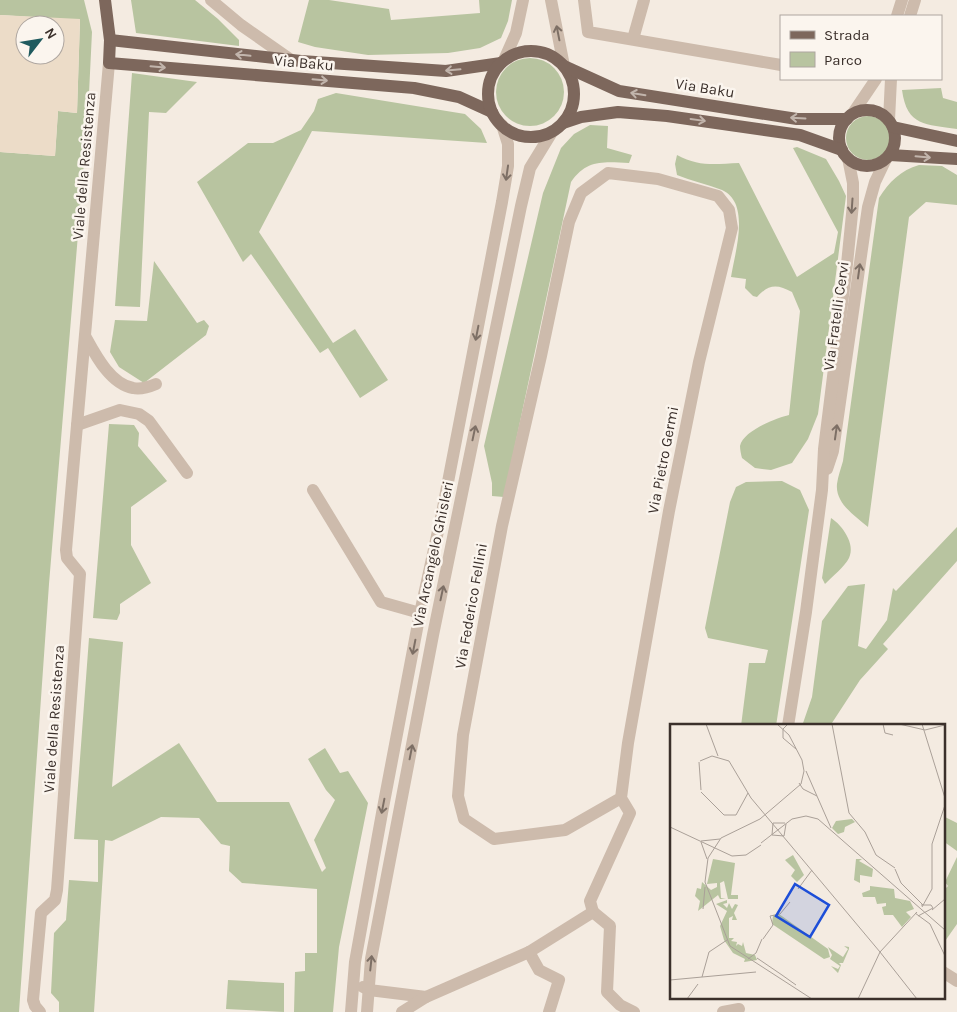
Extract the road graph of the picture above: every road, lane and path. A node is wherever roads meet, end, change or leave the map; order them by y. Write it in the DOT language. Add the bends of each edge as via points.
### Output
graph roads {
  1 [pos="105,0"];
  2 [pos="211,0"];
  3 [pos="523,0"];
  4 [pos="551,0"];
  5 [pos="584,0"];
  6 [pos="902,0"];
  7 [pos="915,0"];
  8 [pos="642,3"];
  9 [pos="897,15"];
  10 [pos="910,15"];
  11 [pos="633,39"];
  12 [pos="110,40"];
  13 [pos="291,60"];
  14 [pos="503,61"];
  15 [pos="109,63"];
  16 [pos="780,65"];
  17 [pos="564,66"];
  18 [pos="875,80"];
  19 [pos="891,80"];
  20 [pos="492,112"];
  21 [pos="850,116"];
  22 [pos="563,123"];
  23 [pos="891,123"];
  24 [pos="502,125"];
  25 [pos="552,132"];
  26 [pos="957,141"];
  27 [pos="845,154"];
  28 [pos="888,157"];
  29 [pos="957,159"];
  30 [pos="658,179"];
  31 [pos="85,336"];
  32 [pos="156,384"];
  33 [pos="77,424"];
  34 [pos="187,472"];
  35 [pos="824,478"];
  36 [pos="313,490"];
  37 [pos="420,613"];
  38 [pos="788,724"];
  39 [pos="621,798"];
  40 [pos="593,912"];
  41 [pos="530,952"];
  42 [pos="944,973"];
  43 [pos="957,981"];
  44 [pos="353,984"];
  45 [pos="369,990"];
  46 [pos="426,997"];
  47 [pos="739,1007"];
  48 [pos="40,1012"];
  49 [pos="351,1012"];
  50 [pos="367,1012"];
  51 [pos="402,1012"];
  52 [pos="549,1012"];
  53 [pos="634,1012"];
  54 [pos="723,1012"];
  1 -- 12 [label="main road, Viale della Resistenza"];
  2 -- 13 [label="street, Via Baku"];
  3 -- 14 [label="street" via="516,33"];
  17 -- 4 [label="street, one-way"];
  5 -- 11 [label="street" via="588,32"];
  6 -- 9 [label="street"];
  7 -- 10 [label="street"];
  8 -- 11 [label="street"];
  11 -- 16 [label="street"];
  13 -- 12 [label="main road, Via Baku, one-way"];
  12 -- 15 [label="main road, Viale della Resistenza"];
  14 -- 13 [label="main road, Via Baku, one-way" via="446,71"];
  14 -- 17 [label="main road" via="519,52 536,51 551,55"];
  14 -- 20 [label="main road" via="488,88"];
  15 -- 20 [label="main road, Via Baku, one-way" via="414,88 459,97"];
  15 -- 31 [label="street, Viale della Resistenza"];
  21 -- 17 [label="main road, Via Baku, one-way" via="797,119 619,91"];
  17 -- 22 [label="main road" via="574,86 574,104"];
  18 -- 21 [label="street"];
  19 -- 23 [label="street"];
  20 -- 24 [label="main road"];
  21 -- 23 [label="main road" via="872,110 881,113"];
  21 -- 27 [label="main road" via="840,134"];
  22 -- 25 [label="main road"];
  22 -- 27 [label="main road, one-way" via="618,112 667,116 800,135"];
  23 -- 26 [label="main road"];
  23 -- 28 [label="main road" via="896,136"];
  24 -- 25 [label="main road" via="521,136 535,137"];
  24 -- 37 [label="street, Via Arcangelo Ghisleri, one-way" via="508,144 504,193"];
  45 -- 25 [label="street, Via Arcangelo Ghisleri, one-way" via="371,959 432,644 521,206 530,168"];
  27 -- 28 [label="main road" via="854,163 871,166"];
  27 -- 35 [label="street, Via Fratelli Cervi, one-way" via="853,183 853,204 824,449"];
  28 -- 29 [label="main road, one-way"];
  35 -- 28 [label="street, Via Fratelli Cervi, one-way" via="834,451 868,207 875,182"];
  30 -- 39 [label="street, Via Pietro Germi" via="718,196 729,210 732,228 699,362 668,521"];
  30 -- 39 [label="street, Via Federico Fellini" via="608,173 581,193 569,222 542,356 500,534 463,735 458,796 464,819 494,839 565,830"];
  31 -- 32 [label="street" via="100,363 120,382 132,388"];
  31 -- 33 [label="street, Viale della Resistenza"];
  33 -- 34 [label="street" via="120,410 139,414 149,422"];
  33 -- 48 [label="street, Viale della Resistenza" via="66,550 67,558 80,574 58,890 55,900 41,913 37,943 32,1000"];
  35 -- 38 [label="street, Via Fratelli Cervi"];
  36 -- 37 [label="street, Via Arcangelo Ghisleri" via="381,602"];
  37 -- 44 [label="street, Via Arcangelo Ghisleri, one-way"];
  39 -- 40 [label="street" via="630,813 590,901"];
  40 -- 41 [label="street"];
  40 -- 53 [label="street" via="610,926 607,992 620,1005"];
  41 -- 46 [label="street"];
  41 -- 52 [label="street" via="539,970 559,980"];
  42 -- 43 [label="street"];
  44 -- 45 [label="street"];
  44 -- 49 [label="street, Via Arcangelo Ghisleri"];
  45 -- 46 [label="street"];
  45 -- 50 [label="street, Via Arcangelo Ghisleri"];
  46 -- 51 [label="street"];
  47 -- 54 [label="street"];
}
